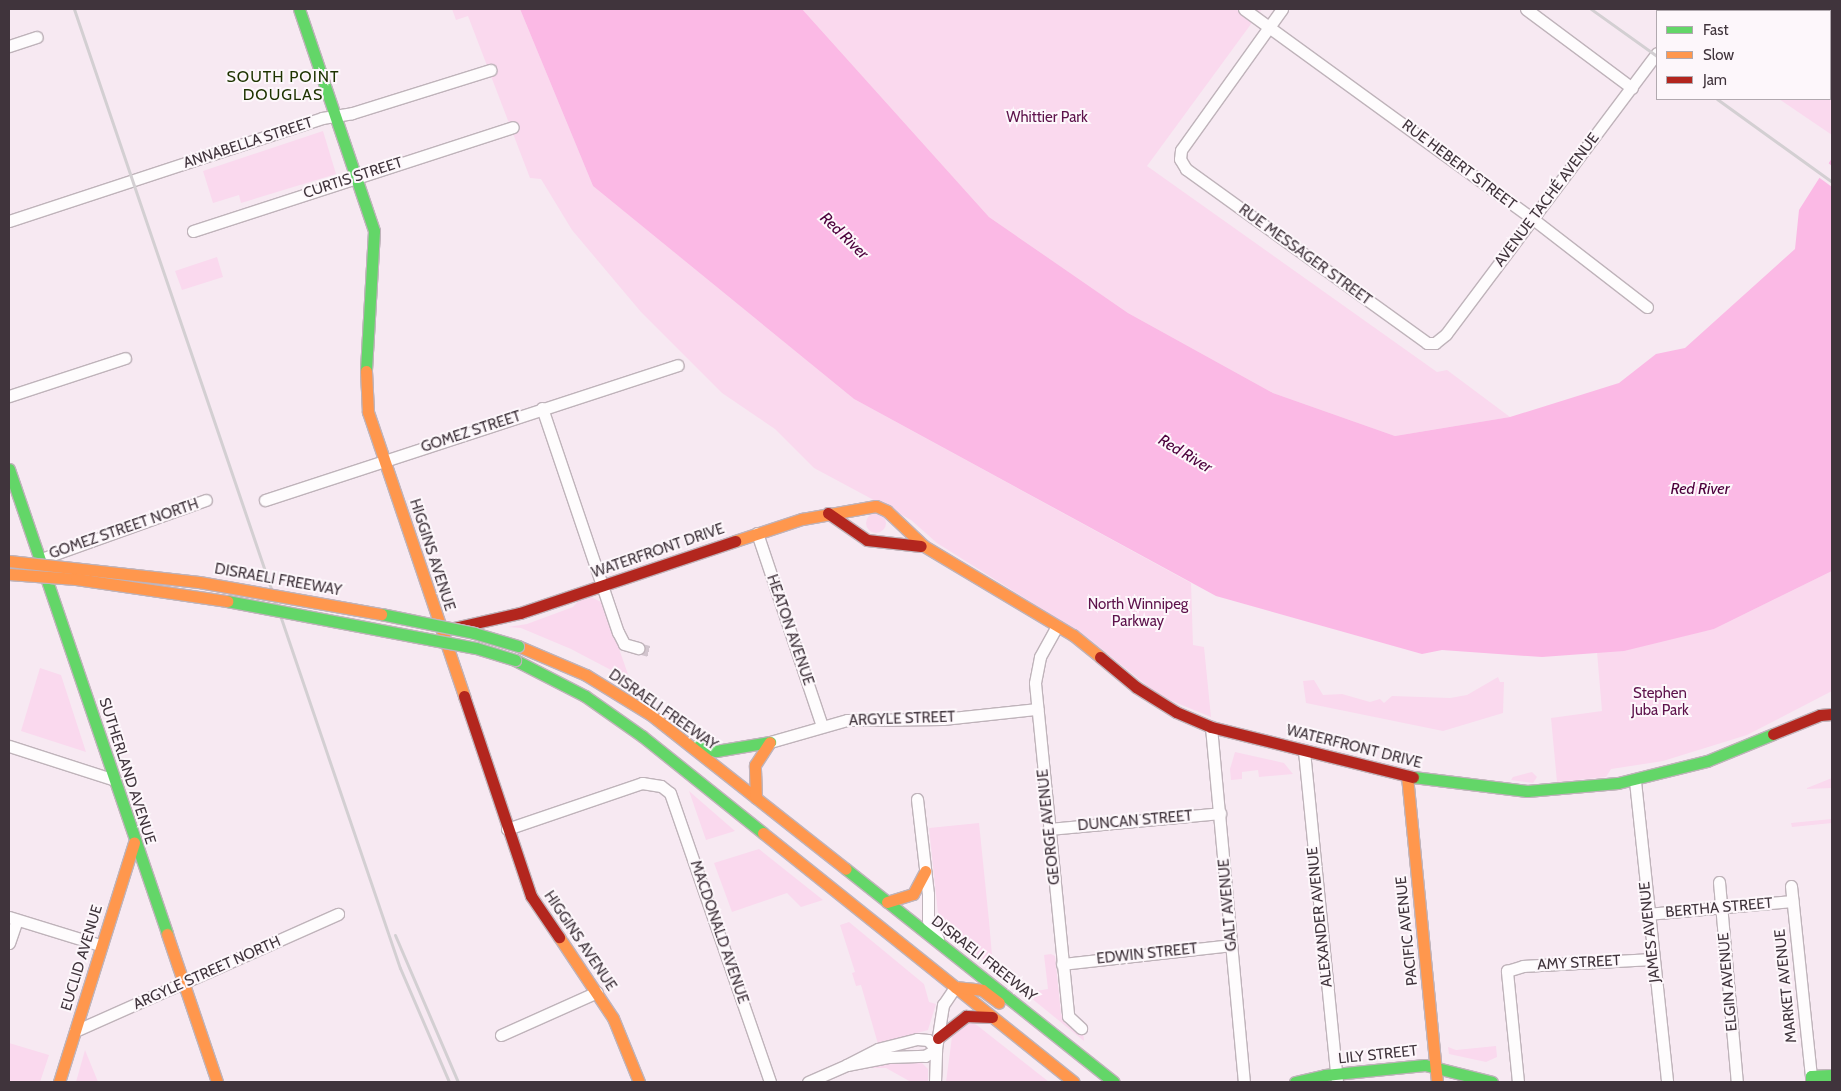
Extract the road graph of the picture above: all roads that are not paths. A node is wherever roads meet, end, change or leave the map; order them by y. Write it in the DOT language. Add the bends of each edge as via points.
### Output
graph roads {
  1 [pos="299,9"];
  2 [pos="1244,9"];
  3 [pos="1282,9"];
  4 [pos="1526,9"];
  5 [pos="1270,25"];
  6 [pos="37,37"];
  7 [pos="9,46"];
  8 [pos="1656,54"];
  9 [pos="490,70"];
  10 [pos="1632,88"];
  11 [pos="336,115"];
  12 [pos="513,127"];
  13 [pos="357,176"];
  14 [pos="1533,219"];
  15 [pos="9,221"];
  16 [pos="193,231"];
  17 [pos="1647,307"];
  18 [pos="1434,343"];
  19 [pos="125,358"];
  20 [pos="677,365"];
  21 [pos="9,396"];
  22 [pos="542,408"];
  23 [pos="385,460"];
  24 [pos="9,469"];
  25 [pos="206,500"];
  26 [pos="266,500"];
  27 [pos="869,506"];
  28 [pos="889,513"];
  29 [pos="828,514"];
  30 [pos="757,534"];
  31 [pos="859,534"];
  32 [pos="879,541"];
  33 [pos="924,546"];
  34 [pos="41,559"];
  35 [pos="9,561"];
  36 [pos="9,574"];
  37 [pos="602,586"];
  38 [pos="498,619"];
  39 [pos="1057,626"];
  40 [pos="442,632"];
  41 [pos="446,644"];
  42 [pos="638,648"];
  43 [pos="1832,705"];
  44 [pos="1037,709"];
  45 [pos="1826,715"];
  46 [pos="822,726"];
  47 [pos="1211,727"];
  48 [pos="770,742"];
  49 [pos="688,744"];
  50 [pos="9,746"];
  51 [pos="1304,751"];
  52 [pos="1407,776"];
  53 [pos="115,780"];
  54 [pos="1635,780"];
  55 [pos="756,798"];
  56 [pos="918,799"];
  57 [pos="1220,813"];
  58 [pos="507,829"];
  59 [pos="1049,829"];
  60 [pos="134,842"];
  61 [pos="925,871"];
  62 [pos="1719,882"];
  63 [pos="1791,886"];
  64 [pos="1792,901"];
  65 [pos="887,902"];
  66 [pos="1721,907"];
  67 [pos="338,914"];
  68 [pos="1647,914"];
  69 [pos="13,918"];
  70 [pos="938,941"];
  71 [pos="9,943"];
  72 [pos="1232,945"];
  73 [pos="100,946"];
  74 [pos="1652,959"];
  75 [pos="1062,964"];
  76 [pos="182,984"];
  77 [pos="955,986"];
  78 [pos="597,992"];
  79 [pos="992,1017"];
  80 [pos="1081,1028"];
  81 [pos="75,1031"];
  82 [pos="500,1035"];
  83 [pos="1057,1036"];
  84 [pos="937,1043"];
  85 [pos="1049,1063"];
  86 [pos="847,1066"];
  87 [pos="1436,1066"];
  88 [pos="1832,1075"];
  89 [pos="1337,1078"];
  90 [pos="1811,1079"];
  91 [pos="59,1082"];
  92 [pos="218,1082"];
  93 [pos="639,1082"];
  94 [pos="770,1082"];
  95 [pos="808,1082"];
  96 [pos="935,1082"];
  97 [pos="1068,1082"];
  98 [pos="1074,1082"];
  99 [pos="1114,1082"];
  100 [pos="1244,1082"];
  101 [pos="1295,1082"];
  102 [pos="1437,1082"];
  103 [pos="1492,1082"];
  104 [pos="1518,1082"];
  105 [pos="1667,1082"];
  106 [pos="1736,1082"];
  1 -- 11 [label="main road, HIGGINS AVENUE"];
  2 -- 5 [label="street, RUE HEBERT STREET"];
  3 -- 5 [label="street"];
  4 -- 10 [label="street"];
  5 -- 14 [label="street, RUE HEBERT STREET"];
  5 -- 18 [label="street, RUE MESSAGER STREET" via="1182,150 1180,159 1186,169 1419,338"];
  6 -- 7 [label="street"];
  8 -- 10 [label="street, AVENUE TACHÉ AVENUE"];
  9 -- 11 [label="street, ANNABELLA STREET"];
  10 -- 14 [label="street, AVENUE TACHÉ AVENUE"];
  11 -- 13 [label="main road, HIGGINS AVENUE"];
  11 -- 15 [label="street, ANNABELLA STREET"];
  12 -- 13 [label="street, CURTIS STREET"];
  13 -- 16 [label="street, CURTIS STREET"];
  13 -- 23 [label="main road, HIGGINS AVENUE" via="375,238 366,402"];
  14 -- 17 [label="street, RUE HEBERT STREET"];
  14 -- 18 [label="street, AVENUE TACHÉ AVENUE" via="1446,334"];
  19 -- 21 [label="street"];
  20 -- 22 [label="street, GOMEZ STREET"];
  22 -- 23 [label="street, GOMEZ STREET"];
  22 -- 37 [label="street"];
  23 -- 26 [label="street, GOMEZ STREET"];
  23 -- 40 [label="main road, HIGGINS AVENUE"];
  24 -- 34 [label="main road, SUTHERLAND AVENUE"];
  25 -- 34 [label="street, GOMEZ STREET NORTH"];
  27 -- 28 [label="main road, WATERFRONT DRIVE" via="879,506"];
  27 -- 29 [label="main road, WATERFRONT DRIVE"];
  27 -- 31 [label="main road" via="857,517"];
  28 -- 32 [label="main road" via="892,530"];
  28 -- 33 [label="main road, WATERFRONT DRIVE"];
  29 -- 30 [label="main road, WATERFRONT DRIVE"];
  29 -- 31 [label="main road, WATERFRONT DRIVE"];
  30 -- 37 [label="main road, WATERFRONT DRIVE"];
  30 -- 46 [label="street, HEATON AVENUE"];
  31 -- 32 [label="main road, WATERFRONT DRIVE" via="867,540"];
  32 -- 33 [label="main road, WATERFRONT DRIVE"];
  33 -- 39 [label="main road, WATERFRONT DRIVE"];
  34 -- 53 [label="main road, SUTHERLAND AVENUE"];
  35 -- 49 [label="main road, DISRAELI FREEWAY, bridge" via="189,580 474,633 560,662 604,685"];
  36 -- 77 [label="main road, DISRAELI FREEWAY, bridge" via="76,579 239,602 467,646 515,660 585,696 622,720"];
  37 -- 38 [label="main road, WATERFRONT DRIVE"];
  37 -- 42 [label="street" via="624,644"];
  38 -- 40 [label="main road, WATERFRONT DRIVE"];
  38 -- 41 [label="main road, WATERFRONT DRIVE"];
  39 -- 44 [label="street, GEORGE AVENUE" via="1038,664"];
  39 -- 47 [label="main road, WATERFRONT DRIVE" via="1154,699"];
  40 -- 41 [label="main road, HIGGINS AVENUE"];
  41 -- 58 [label="main road, HIGGINS AVENUE"];
  43 -- 45 [label="main road, WATERFRONT DRIVE"];
  44 -- 46 [label="street, ARGYLE STREET" via="943,719 847,720"];
  44 -- 59 [label="street, GEORGE AVENUE"];
  45 -- 54 [label="main road, WATERFRONT DRIVE" via="1707,761"];
  46 -- 48 [label="street, ARGYLE STREET"];
  47 -- 51 [label="main road, WATERFRONT DRIVE"];
  47 -- 57 [label="street, GALT AVENUE"];
  48 -- 49 [label="main road" via="716,751"];
  48 -- 55 [label="main road" via="755,765"];
  49 -- 55 [label="main road, DISRAELI FREEWAY"];
  50 -- 53 [label="street"];
  51 -- 52 [label="main road, WATERFRONT DRIVE"];
  51 -- 89 [label="street, ALEXANDER AVENUE"];
  52 -- 54 [label="main road, WATERFRONT DRIVE" via="1527,791"];
  52 -- 87 [label="main road, PACIFIC AVENUE"];
  53 -- 60 [label="main road, SUTHERLAND AVENUE"];
  54 -- 68 [label="street, JAMES AVENUE"];
  55 -- 65 [label="main road, DISRAELI FREEWAY"];
  56 -- 61 [label="street"];
  57 -- 59 [label="street, DUNCAN STREET"];
  57 -- 72 [label="street, GALT AVENUE"];
  58 -- 78 [label="main road, HIGGINS AVENUE" via="531,896"];
  58 -- 94 [label="street, MACDONALD AVENUE" via="642,783 661,786 670,793"];
  59 -- 75 [label="street, GEORGE AVENUE"];
  60 -- 73 [label="main road, EUCLID AVENUE"];
  60 -- 76 [label="main road, SUTHERLAND AVENUE"];
  61 -- 65 [label="main road" via="913,894"];
  61 -- 70 [label="street" via="928,920"];
  62 -- 66 [label="street, ELGIN AVENUE"];
  63 -- 64 [label="street, MARKET AVENUE"];
  64 -- 66 [label="street, BERTHA STREET"];
  64 -- 90 [label="street, MARKET AVENUE"];
  65 -- 70 [label="main road, DISRAELI FREEWAY"];
  66 -- 68 [label="street, BERTHA STREET"];
  66 -- 106 [label="street, ELGIN AVENUE"];
  67 -- 76 [label="street, ARGYLE STREET NORTH"];
  68 -- 74 [label="street, JAMES AVENUE"];
  69 -- 71 [label="street"];
  69 -- 73 [label="street"];
  70 -- 83 [label="main road, DISRAELI FREEWAY"];
  72 -- 75 [label="street, EDWIN STREET"];
  72 -- 100 [label="street, GALT AVENUE"];
  73 -- 81 [label="main road, EUCLID AVENUE"];
  74 -- 104 [label="street, AMY STREET" via="1523,966 1507,971"];
  74 -- 105 [label="street, JAMES AVENUE"];
  75 -- 80 [label="street, GEORGE AVENUE" via="1068,1016"];
  76 -- 81 [label="street, ARGYLE STREET NORTH"];
  76 -- 92 [label="main road, SUTHERLAND AVENUE"];
  77 -- 79 [label="main road, DISRAELI FREEWAY"];
  77 -- 83 [label="main road" via="982,990 1019,1019"];
  77 -- 84 [label="street" via="943,1005"];
  78 -- 82 [label="street"];
  78 -- 93 [label="main road, HIGGINS AVENUE" via="613,1018"];
  79 -- 84 [label="main road" via="966,1016"];
  79 -- 85 [label="main road, DISRAELI FREEWAY"];
  81 -- 91 [label="main road, EUCLID AVENUE"];
  83 -- 99 [label="main road, DISRAELI FREEWAY"];
  84 -- 86 [label="street" via="917,1039 878,1048"];
  84 -- 86 [label="street" via="925,1056 889,1057"];
  84 -- 96 [label="street"];
  85 -- 97 [label="main road"];
  85 -- 98 [label="main road, DISRAELI FREEWAY"];
  86 -- 95 [label="street"];
  87 -- 89 [label="main road, LILY STREET"];
  87 -- 102 [label="main road, PACIFIC AVENUE"];
  87 -- 103 [label="main road, LILY STREET"];
  88 -- 90 [label="main road"];
  89 -- 101 [label="main road, LILY STREET"];
}
